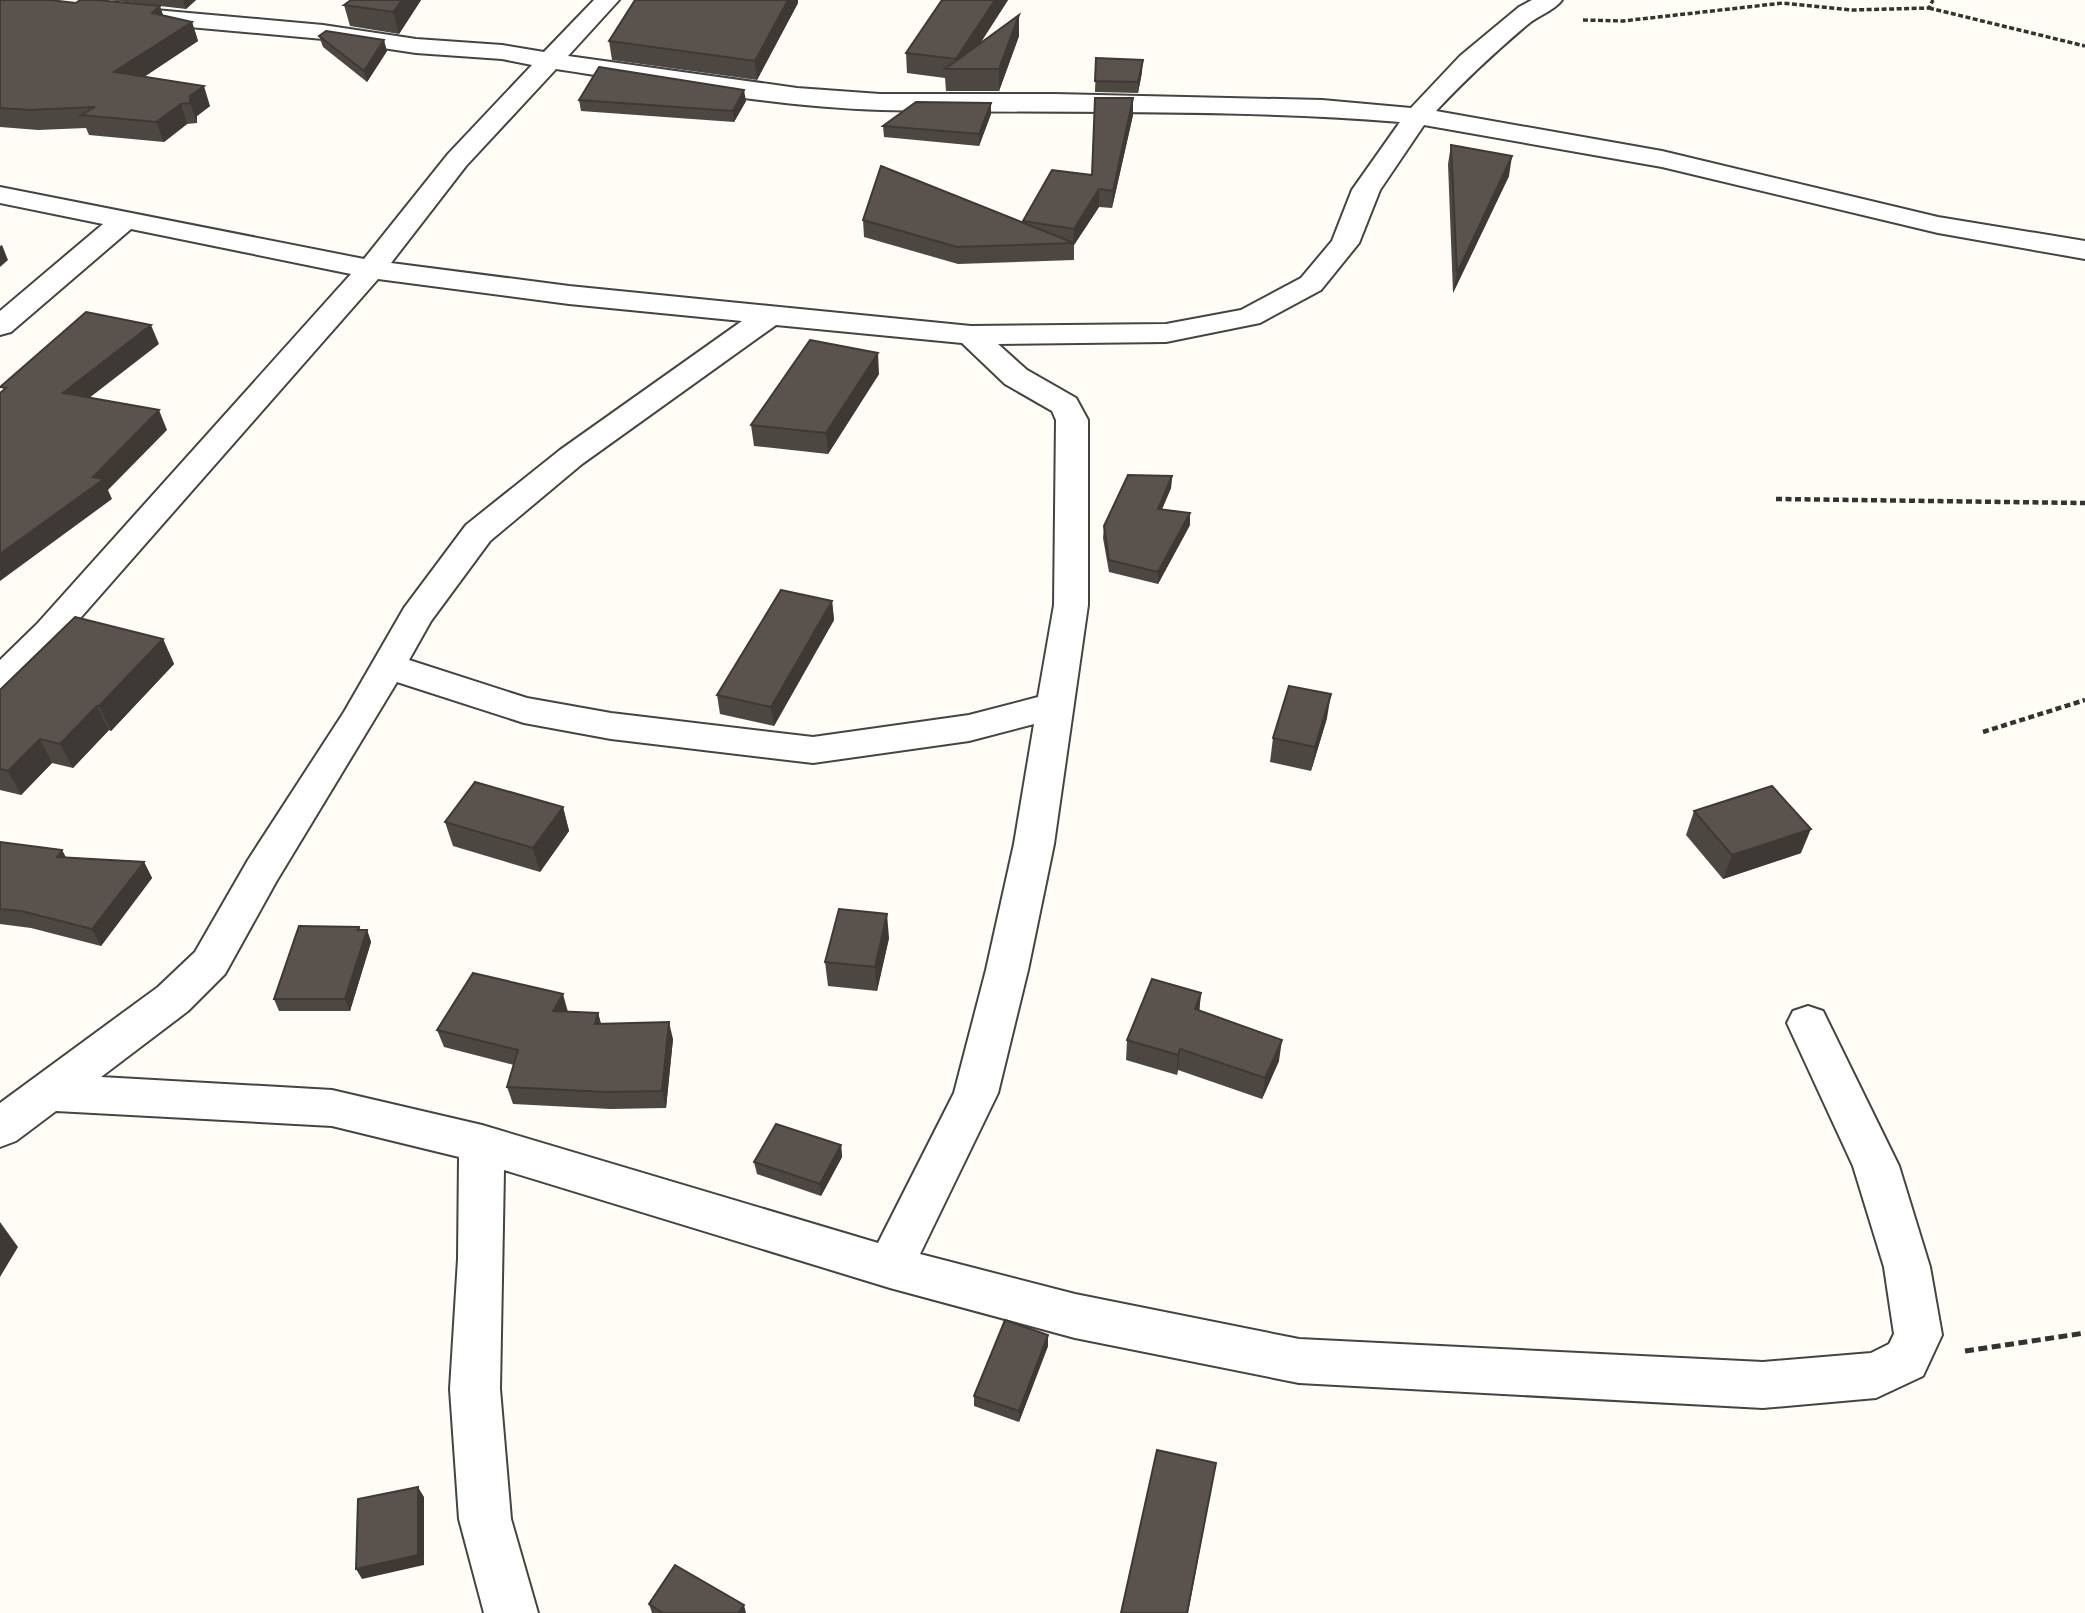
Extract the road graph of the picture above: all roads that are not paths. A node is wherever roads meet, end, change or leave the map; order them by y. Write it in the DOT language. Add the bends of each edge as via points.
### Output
graph roads {
  1 [pos="607,0"];
  2 [pos="1542,4"];
  3 [pos="105,12"];
  4 [pos="551,61"];
  5 [pos="1417,116"];
  6 [pos="0,195"];
  7 [pos="126,219"];
  8 [pos="2085,250"];
  9 [pos="371,269"];
  10 [pos="769,316"];
  11 [pos="0,326"];
  12 [pos="971,335"];
  13 [pos="388,666"];
  14 [pos="0,682"];
  15 [pos="1054,706"];
  16 [pos="1808,1023"];
  17 [pos="47,1092"];
  18 [pos="0,1128"];
  19 [pos="482,1144"];
  20 [pos="890,1266"];
  21 [pos="511,1613"];
  1 -- 4 [label="street"];
  2 -- 5 [label="street" via="1469,61"];
  3 -- 4 [label="street" via="502,52"];
  4 -- 5 [label="street" via="797,96 880,102 1322,108"];
  4 -- 9 [label="street" via="457,160"];
  5 -- 8 [label="street" via="1662,159 1938,225"];
  5 -- 12 [label="street" via="1366,190 1345,243 1311,284 1251,317 1166,333"];
  6 -- 7 [label="street"];
  7 -- 9 [label="street"];
  7 -- 11 [label="street"];
  9 -- 10 [label="street"];
  9 -- 14 [label="street"];
  10 -- 12 [label="street"];
  10 -- 13 [label="street" via="571,457 478,533 416,616"];
  12 -- 15 [label="street" via="1016,377 1065,405 1072,420 1071,605"];
  13 -- 15 [label="street" via="537,712 611,726 813,750 969,728"];
  13 -- 17 [label="street" via="209,963 173,999"];
  15 -- 20 [label="street" via="1034,844 976,1093"];
  16 -- 20 [label="street" via="1876,1166 1907,1267 1919,1335 1906,1360 1876,1375 1763,1385 1300,1361 1075,1316"];
  17 -- 18 [label="street"];
  17 -- 19 [label="street" via="332,1108"];
  19 -- 20 [label="street"];
  19 -- 21 [label="street" via="475,1388 485,1519"];
}
